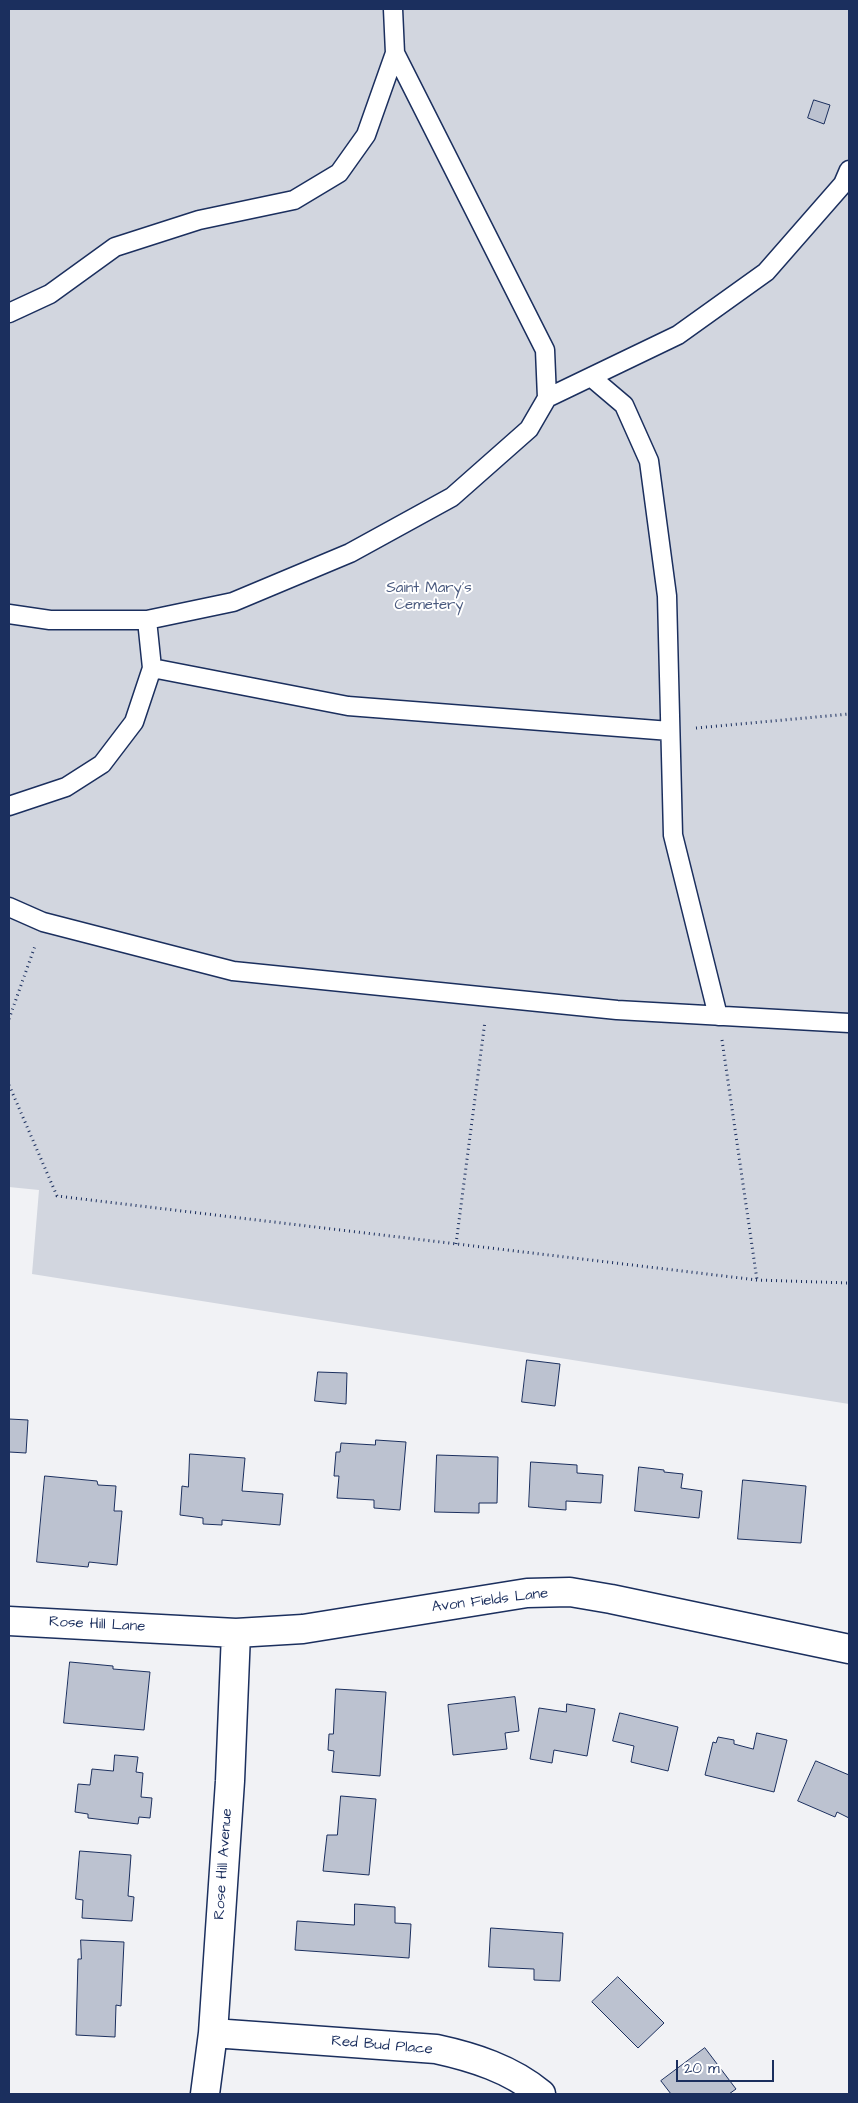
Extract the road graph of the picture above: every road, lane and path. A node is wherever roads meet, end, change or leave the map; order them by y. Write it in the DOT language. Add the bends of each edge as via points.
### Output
graph roads {
  1 [pos="393,9"];
  2 [pos="396,54"];
  3 [pos="849,170"];
  4 [pos="9,313"];
  5 [pos="591,377"];
  6 [pos="547,398"];
  7 [pos="9,614"];
  8 [pos="147,620"];
  9 [pos="152,668"];
  10 [pos="849,714"];
  11 [pos="670,731"];
  12 [pos="9,806"];
  13 [pos="9,907"];
  14 [pos="43,922"];
  15 [pos="488,997"];
  16 [pos="718,1016"];
  17 [pos="9,1019"];
  18 [pos="849,1023"];
  19 [pos="9,1085"];
  20 [pos="456,1244"];
  21 [pos="757,1280"];
  22 [pos="849,1283"];
  23 [pos="9,1621"];
  24 [pos="186,1630"];
  25 [pos="236,1633"];
  26 [pos="849,1649"];
  27 [pos="213,2033"];
  28 [pos="205,2094"];
  29 [pos="540,2094"];
  1 -- 2 [label="lane"];
  2 -- 4 [label="lane" via="366,135 339,173 294,200 199,220 115,247 50,294"];
  2 -- 6 [label="lane" via="544,350"];
  3 -- 5 [label="lane" via="843,184 766,272 678,335"];
  5 -- 6 [label="lane"];
  5 -- 11 [label="lane" via="624,404 648,461 667,596"];
  6 -- 8 [label="lane" via="529,429 444,502 350,553 233,602"];
  7 -- 8 [label="lane" via="50,620"];
  8 -- 9 [label="lane"];
  9 -- 11 [label="lane" via="348,706"];
  9 -- 12 [label="lane" via="134,722 102,764 66,787"];
  10 -- 11 [label="path"];
  11 -- 16 [label="lane" via="673,834"];
  13 -- 14 [label="lane"];
  14 -- 15 [label="lane" via="233,971"];
  14 -- 17 [label="path"];
  15 -- 16 [label="lane"];
  15 -- 20 [label="path"];
  16 -- 18 [label="lane"];
  16 -- 21 [label="path"];
  19 -- 20 [label="path" via="57,1196"];
  20 -- 21 [label="path"];
  21 -- 22 [label="path"];
  23 -- 24 [label="street, Rose Hill Lane"];
  24 -- 25 [label="street, Avon Fields Lane"];
  25 -- 26 [label="street, Avon Fields Lane" via="303,1629 527,1593 570,1592"];
  25 -- 27 [label="street, Rose Hill Avenue" via="230,1781"];
  27 -- 28 [label="street, Rose Hill Avenue"];
  27 -- 29 [label="street, Red Bud Place" via="436,2049 494,2066"];
}
